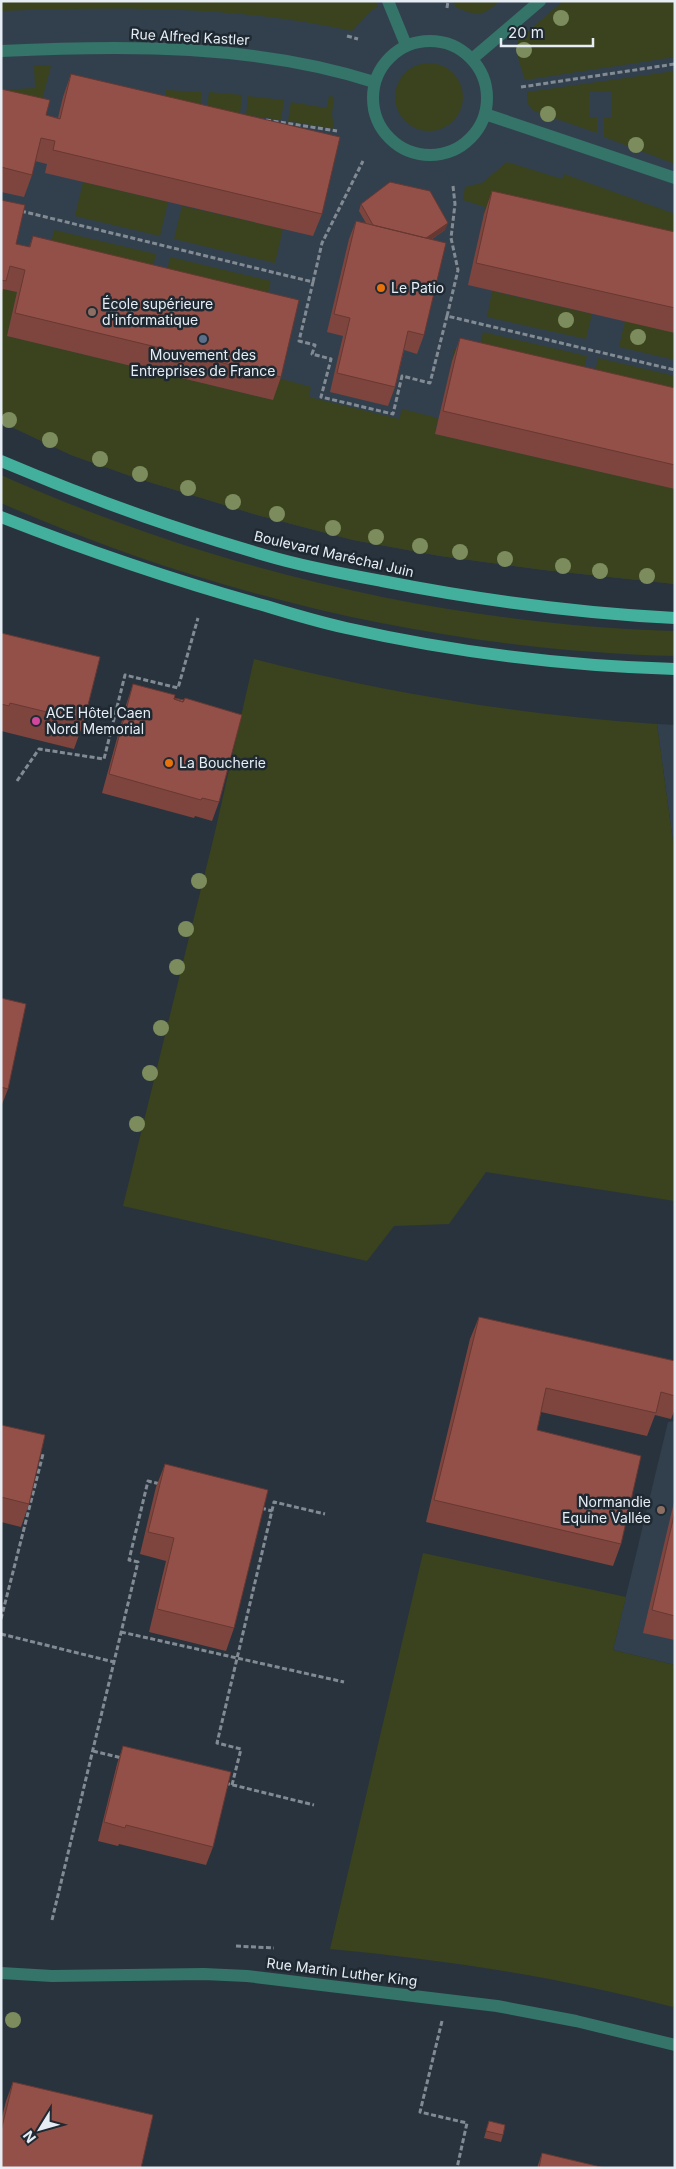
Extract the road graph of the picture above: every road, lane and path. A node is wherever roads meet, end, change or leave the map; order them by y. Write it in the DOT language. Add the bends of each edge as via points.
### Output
graph roads {
  1 [pos="388,1"];
  2 [pos="448,1"];
  3 [pos="540,1"];
  4 [pos="447,8"];
  5 [pos="347,36"];
  6 [pos="358,39"];
  7 [pos="406,45"];
  8 [pos="1,51"];
  9 [pos="472,59"];
  10 [pos="675,64"];
  11 [pos="374,82"];
  12 [pos="521,86"];
  13 [pos="484,114"];
  14 [pos="261,119"];
  15 [pos="337,132"];
  16 [pos="363,161"];
  17 [pos="675,178"];
  18 [pos="453,186"];
  19 [pos="20,211"];
  20 [pos="313,282"];
  21 [pos="447,316"];
  22 [pos="675,370"];
  23 [pos="1,461"];
  24 [pos="1,517"];
  25 [pos="198,618"];
  26 [pos="675,618"];
  27 [pos="675,669"];
  28 [pos="17,781"];
  29 [pos="34,1452"];
  30 [pos="167,1486"];
  31 [pos="253,1506"];
  32 [pos="272,1511"];
  33 [pos="325,1514"];
  34 [pos="3,1602"];
  35 [pos="1,1619"];
  36 [pos="121,1632"];
  37 [pos="1,1634"];
  38 [pos="237,1658"];
  39 [pos="114,1662"];
  40 [pos="344,1682"];
  41 [pos="93,1751"];
  42 [pos="130,1760"];
  43 [pos="223,1782"];
  44 [pos="232,1785"];
  45 [pos="314,1805"];
  46 [pos="52,1920"];
  47 [pos="236,1946"];
  48 [pos="274,1948"];
  49 [pos="1,1973"];
  50 [pos="443,2017"];
  51 [pos="675,2046"];
  52 [pos="457,2168"];
  1 -- 7 [label="street"];
  2 -- 4 [label="path"];
  3 -- 9 [label="street"];
  5 -- 6 [label="path"];
  7 -- 9 [label="street" via="441,42 458,48"];
  7 -- 11 [label="street" via="387,60"];
  8 -- 11 [label="street, Rue Alfred Kastler" via="129,48 243,54 343,71"];
  9 -- 13 [label="street" via="485,85 487,100"];
  10 -- 12 [label="path"];
  11 -- 13 [label="street" via="372,100 376,117 385,133 397,145 414,153 449,152 465,143 477,130"];
  13 -- 17 [label="street"];
  14 -- 15 [label="path"];
  16 -- 20 [label="path" via="322,243"];
  18 -- 21 [label="path" via="455,204 451,238 458,270"];
  19 -- 20 [label="path"];
  20 -- 21 [label="path" via="298,341 315,345 312,354 331,359 321,397 393,414 402,376 430,383"];
  21 -- 22 [label="path"];
  23 -- 26 [label="main road, Boulevard Maréchal Juin" via="153,520 324,570 517,605"];
  24 -- 27 [label="main road" via="117,562 344,628 498,654 583,664"];
  25 -- 28 [label="path" via="178,688 125,675 104,759 39,749"];
  29 -- 34 [label="path" via="42,1454"];
  30 -- 36 [label="path" via="148,1481 129,1560 138,1562"];
  31 -- 32 [label="path"];
  32 -- 33 [label="path" via="274,1502"];
  32 -- 38 [label="path"];
  34 -- 35 [label="path"];
  36 -- 38 [label="path"];
  36 -- 39 [label="path"];
  37 -- 39 [label="path"];
  38 -- 40 [label="path"];
  38 -- 44 [label="path" via="217,1743 241,1748"];
  39 -- 41 [label="path"];
  41 -- 42 [label="path"];
  41 -- 46 [label="path"];
  43 -- 44 [label="path"];
  44 -- 45 [label="path"];
  47 -- 48 [label="path"];
  49 -- 51 [label="street, Rue Martin Luther King" via="256,1977 496,2006 576,2021"];
  50 -- 52 [label="path" via="420,2112 467,2123"];
}
